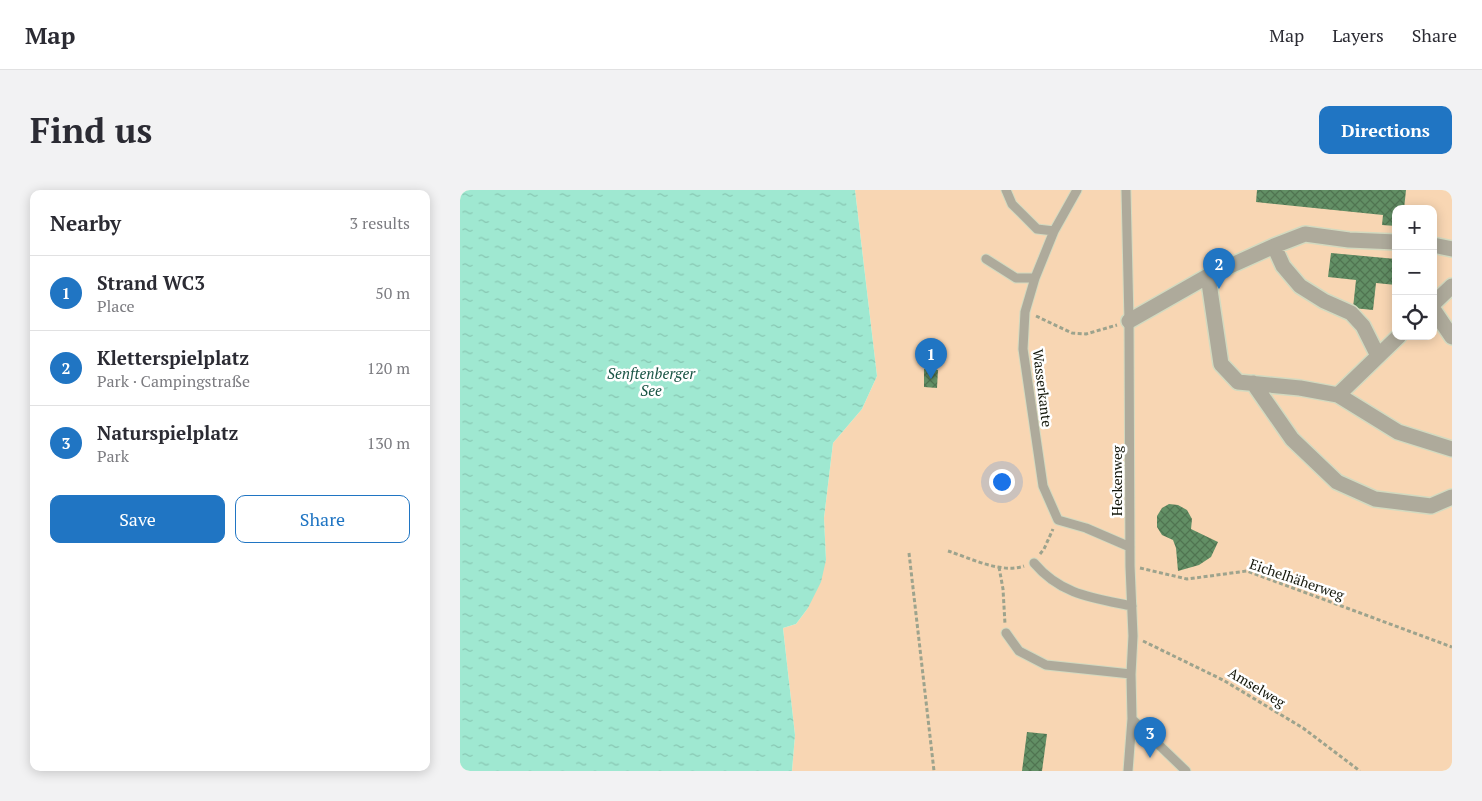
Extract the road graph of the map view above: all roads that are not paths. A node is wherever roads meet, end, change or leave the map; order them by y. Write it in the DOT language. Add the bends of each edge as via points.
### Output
graph roads {
  1 [pos="1006,190"];
  2 [pos="1077,190"];
  3 [pos="1126,190"];
  4 [pos="1054,230"];
  5 [pos="1392,242"];
  6 [pos="1274,246"];
  7 [pos="1437,246"];
  8 [pos="1452,249"];
  9 [pos="986,259"];
  10 [pos="1208,276"];
  11 [pos="1035,278"];
  12 [pos="1452,286"];
  13 [pos="1437,299"];
  14 [pos="1437,308"];
  15 [pos="1129,321"];
  16 [pos="1452,337"];
  17 [pos="1395,340"];
  18 [pos="1378,356"];
  19 [pos="1253,383"];
  20 [pos="1338,394"];
  21 [pos="1452,449"];
  22 [pos="1452,497"];
  23 [pos="1130,547"];
  24 [pos="1034,563"];
  25 [pos="1132,606"];
  26 [pos="1006,633"];
  27 [pos="1131,674"];
  28 [pos="1132,719"];
  29 [pos="1128,771"];
  30 [pos="1186,771"];
  1 -- 4 [label="lane" via="1012,204 1038,229"];
  2 -- 4 [label="lane, Wasserkante"];
  3 -- 15 [label="lane, Heckenweg"];
  4 -- 11 [label="lane, Wasserkante"];
  5 -- 6 [label="street" via="1305,234"];
  6 -- 10 [label="street"];
  6 -- 18 [label="street" via="1282,266 1300,286 1351,313 1363,326"];
  7 -- 8 [label="street"];
  9 -- 11 [label="lane" via="1016,278"];
  10 -- 15 [label="street"];
  10 -- 19 [label="street" via="1221,364 1238,382"];
  11 -- 23 [label="lane, Wasserkante" via="1025,312 1023,348 1046,495 1058,520"];
  12 -- 13 [label="street"];
  14 -- 16 [label="street"];
  15 -- 23 [label="lane, Heckenweg"];
  17 -- 18 [label="street"];
  18 -- 20 [label="street"];
  19 -- 20 [label="street"];
  19 -- 22 [label="street" via="1292,439 1337,482 1376,499 1432,506"];
  20 -- 21 [label="street" via="1398,432"];
  23 -- 25 [label="lane, Heckenweg"];
  24 -- 25 [label="lane" via="1061,587 1090,598"];
  25 -- 27 [label="lane, Heckenweg"];
  26 -- 27 [label="lane" via="1019,651 1046,665"];
  27 -- 28 [label="lane, Heckenweg"];
  28 -- 29 [label="lane, Heckenweg"];
  28 -- 30 [label="lane"];
}
